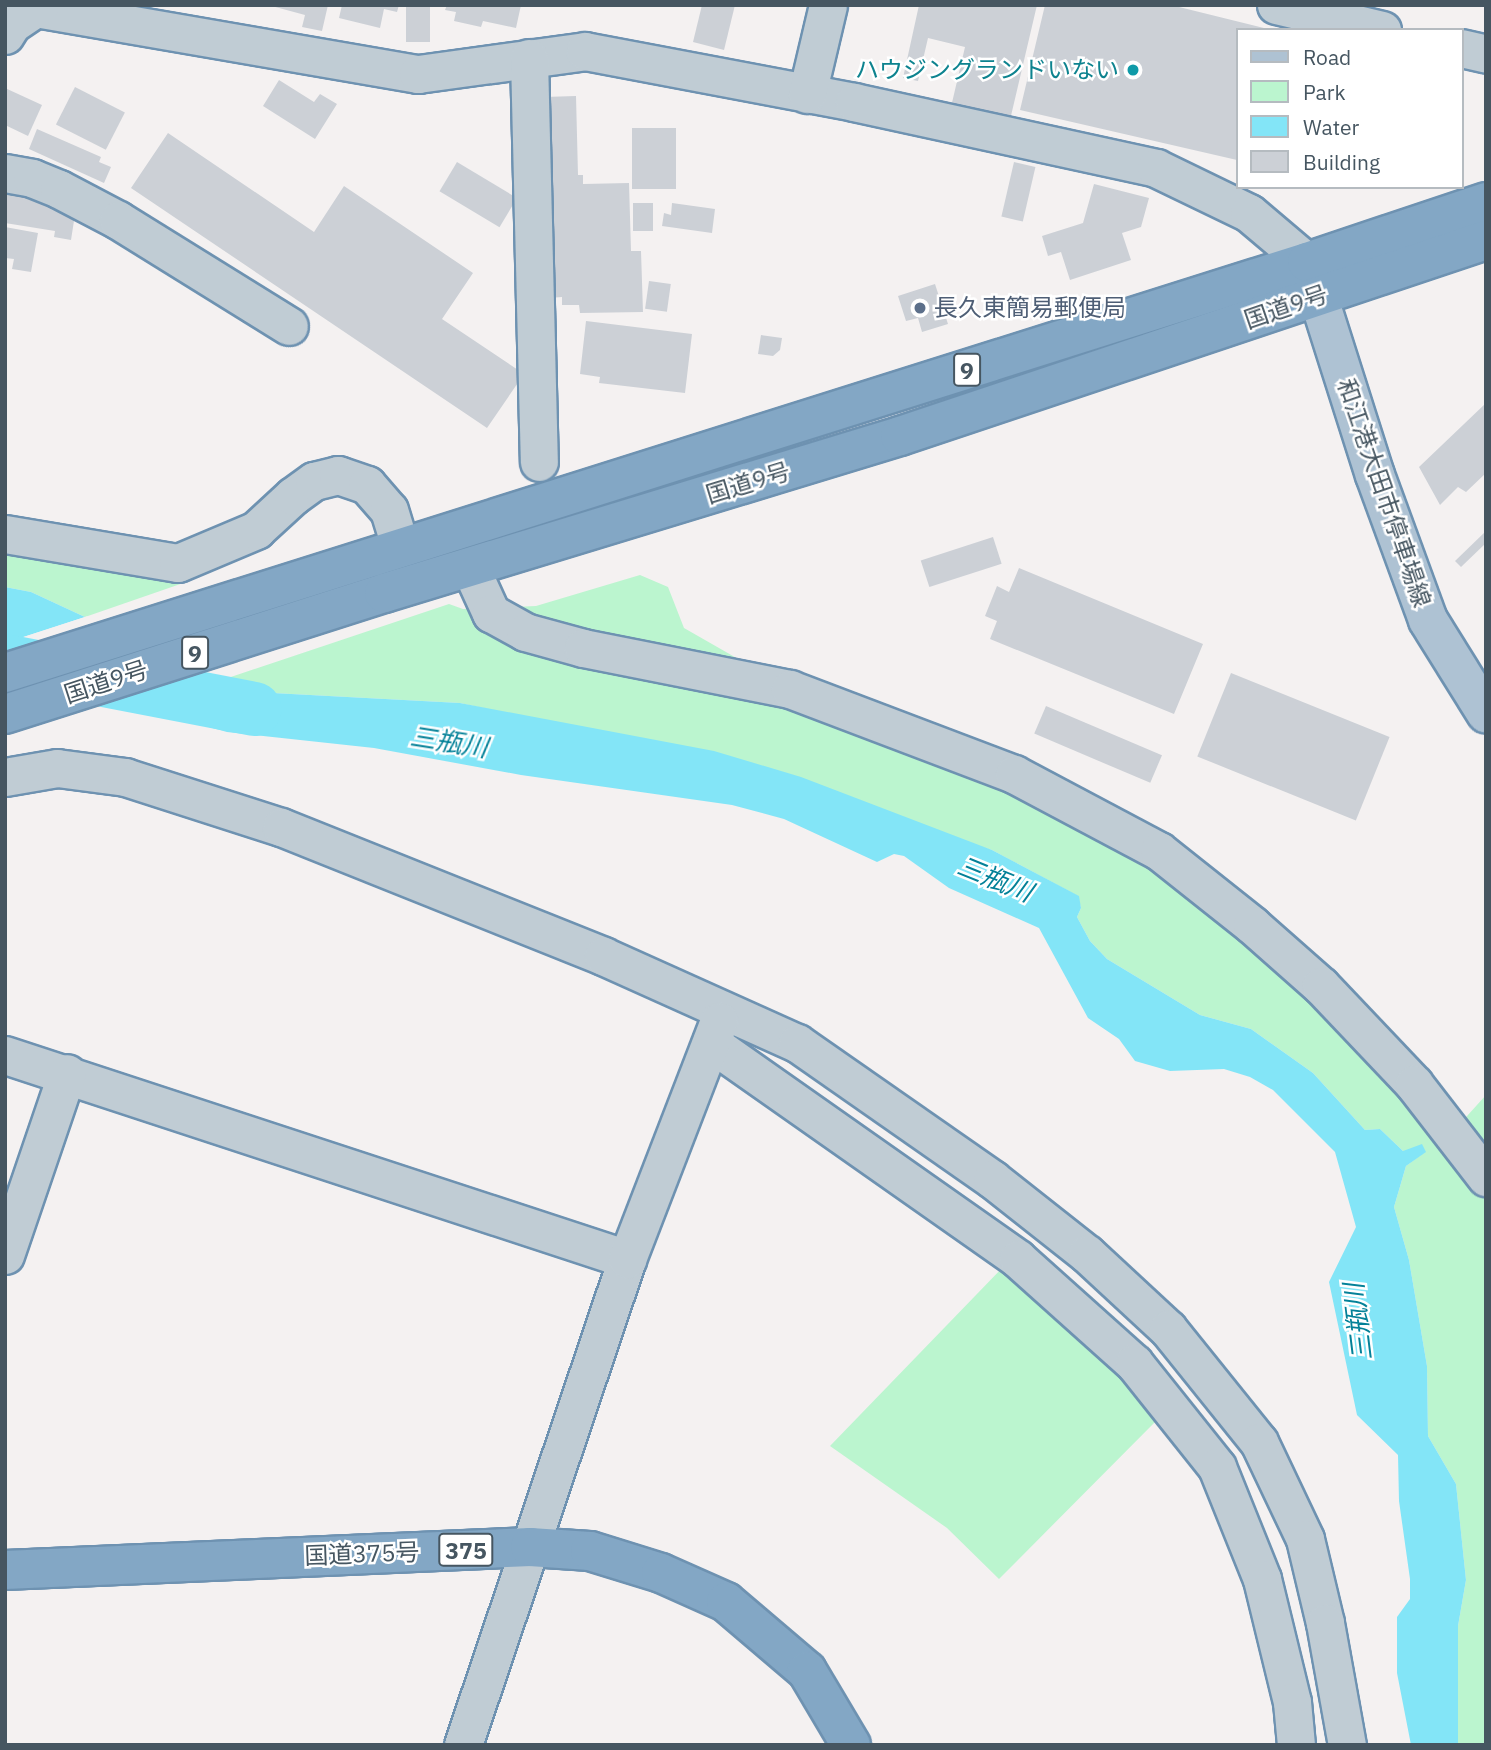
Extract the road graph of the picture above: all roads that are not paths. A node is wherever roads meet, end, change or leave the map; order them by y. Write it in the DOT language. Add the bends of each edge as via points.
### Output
graph roads {
  1 [pos="828,5"];
  2 [pos="1276,5"];
  3 [pos="33,6"];
  4 [pos="1374,28"];
  5 [pos="5,35"];
  6 [pos="1463,48"];
  7 [pos="1486,54"];
  8 [pos="529,58"];
  9 [pos="807,94"];
  10 [pos="5,173"];
  11 [pos="1486,202"];
  12 [pos="1486,240"];
  13 [pos="1313,279"];
  14 [pos="289,326"];
  15 [pos="539,462"];
  16 [pos="5,534"];
  17 [pos="400,546"];
  18 [pos="486,563"];
  19 [pos="5,673"];
  20 [pos="1486,713"];
  21 [pos="5,714"];
  22 [pos="5,777"];
  23 [pos="723,1009"];
  24 [pos="711,1042"];
  25 [pos="5,1055"];
  26 [pos="67,1073"];
  27 [pos="1486,1177"];
  28 [pos="5,1255"];
  29 [pos="627,1259"];
  30 [pos="530,1547"];
  31 [pos="5,1570"];
  32 [pos="463,1745"];
  33 [pos="851,1745"];
  34 [pos="1296,1745"];
  35 [pos="1347,1745"];
  1 -- 9 [label="street"];
  2 -- 4 [label="street"];
  3 -- 5 [label="street"];
  3 -- 8 [label="street" via="418,74"];
  6 -- 7 [label="street"];
  8 -- 9 [label="street" via="585,51"];
  8 -- 15 [label="street"];
  9 -- 13 [label="street" via="1156,168 1249,213"];
  10 -- 14 [label="street" via="59,189 118,220"];
  11 -- 13 [label="highway, 国道9号 / 9"];
  12 -- 13 [label="highway, 国道9号 / 9"];
  13 -- 17 [label="highway, 国道9号 / 9"];
  13 -- 18 [label="highway, 国道9号 / 9" via="900,436"];
  13 -- 20 [label="main road, 和江港大田市停車場線" via="1375,475 1428,620"];
  16 -- 17 [label="street" via="178,563 256,530 314,481 338,475 367,485 389,510"];
  17 -- 19 [label="highway, 国道9号 / 9"];
  18 -- 21 [label="highway, 国道9号 / 9"];
  18 -- 27 [label="street" via="491,613 525,632 790,689 1014,774 1159,851 1321,986 1414,1084"];
  22 -- 23 [label="street" via="57,768 125,777 281,827"];
  23 -- 24 [label="street"];
  23 -- 35 [label="street" via="797,1043 928,1133 1087,1254 1168,1329 1259,1442 1296,1516 1325,1623"];
  24 -- 29 [label="street"];
  24 -- 34 [label="street" via="1018,1259 1134,1363 1217,1467 1262,1579 1292,1702"];
  25 -- 26 [label="street"];
  26 -- 28 [label="street"];
  26 -- 29 [label="street"];
  29 -- 30 [label="street"];
  30 -- 31 [label="highway, 国道375号 / 375"];
  30 -- 32 [label="street"];
  30 -- 33 [label="highway, 国道375号 / 375" via="590,1551 661,1573 726,1602 807,1671"];
}
